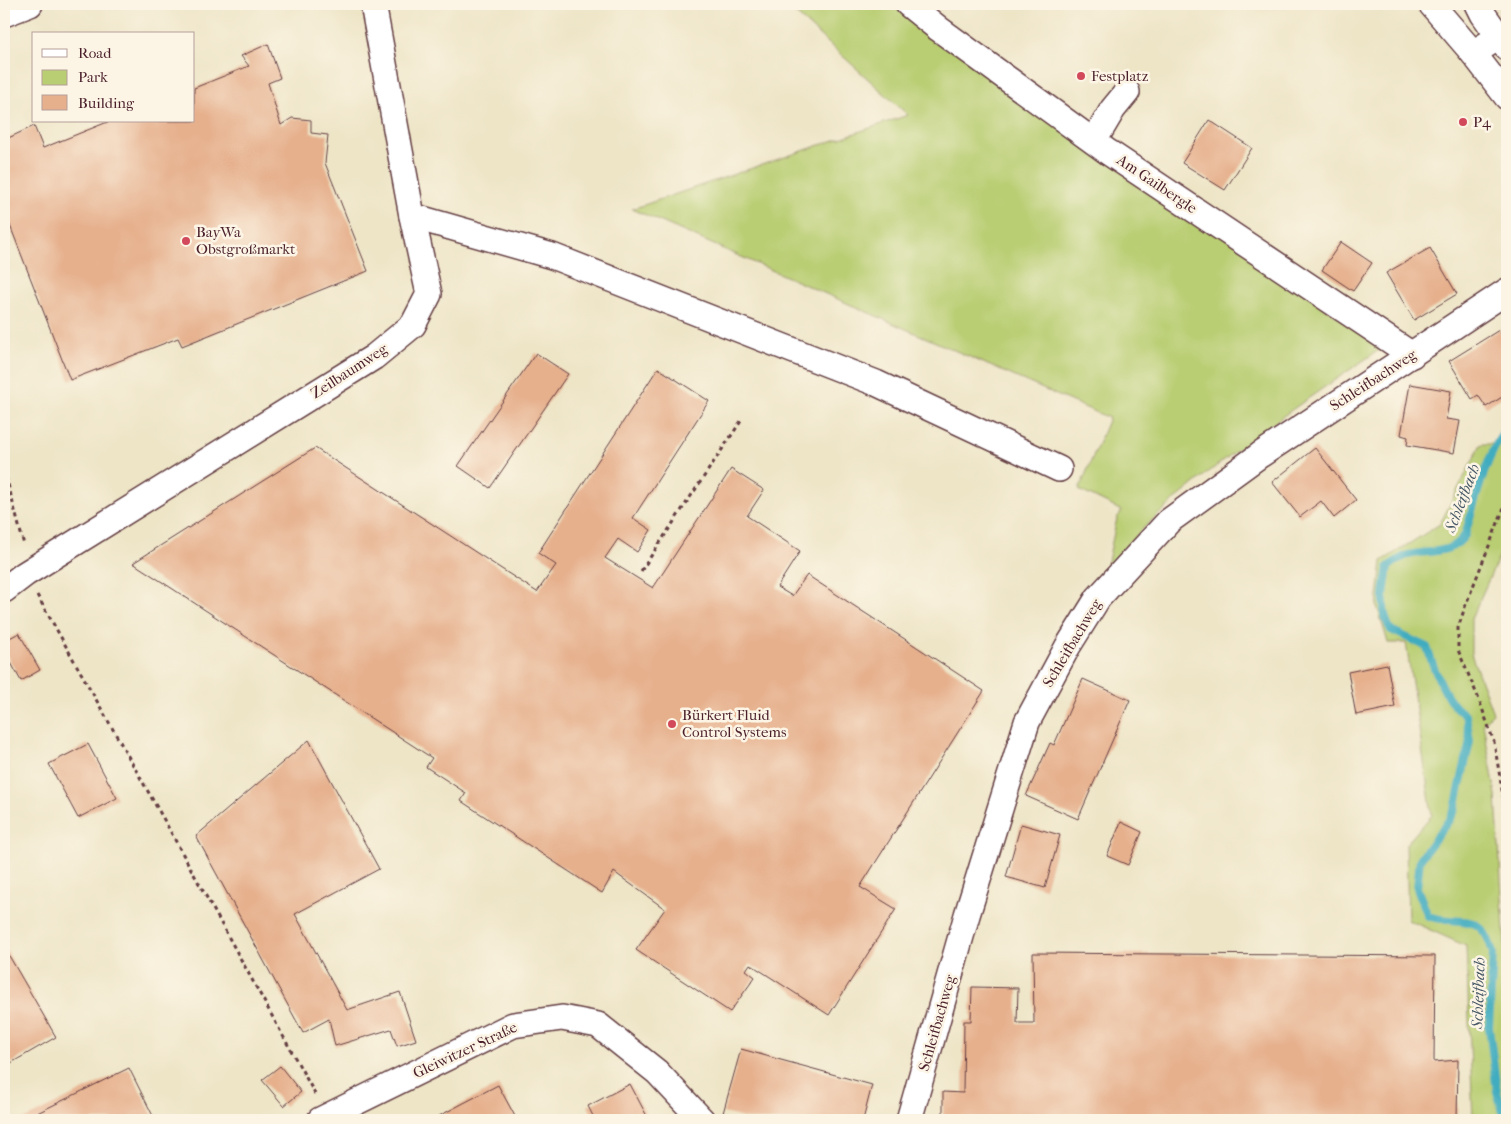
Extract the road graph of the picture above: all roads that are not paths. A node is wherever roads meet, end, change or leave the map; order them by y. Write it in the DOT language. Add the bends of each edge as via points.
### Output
graph roads {
  1 [pos="30,4"];
  2 [pos="373,4"];
  3 [pos="908,4"];
  4 [pos="1431,4"];
  5 [pos="1478,4"];
  6 [pos="4,14"];
  7 [pos="1503,43"];
  8 [pos="1473,53"];
  9 [pos="1127,92"];
  10 [pos="1507,97"];
  11 [pos="1094,141"];
  12 [pos="412,216"];
  13 [pos="1507,290"];
  14 [pos="1412,355"];
  15 [pos="1059,469"];
  16 [pos="4,590"];
  17 [pos="324,1118"];
  18 [pos="702,1120"];
  19 [pos="909,1120"];
  1 -- 6 [label="street"];
  2 -- 12 [label="street, Zeilbaumweg"];
  3 -- 11 [label="street, Am Gailbergle"];
  4 -- 8 [label="street"];
  5 -- 7 [label="street"];
  7 -- 8 [label="street"];
  8 -- 10 [label="street"];
  9 -- 11 [label="street" via="1113,108"];
  11 -- 14 [label="street, Am Gailbergle"];
  12 -- 15 [label="street" via="552,256 876,383"];
  12 -- 16 [label="street, Zeilbaumweg" via="429,294 413,325 374,357 24,574"];
  13 -- 14 [label="street, Schleifbachweg"];
  14 -- 19 [label="street, Schleifbachweg" via="1260,455 1168,522 1098,598 1027,722"];
  17 -- 18 [label="street, Gleiwitzer Straße" via="513,1025 562,1018 598,1025 657,1072"];
}
